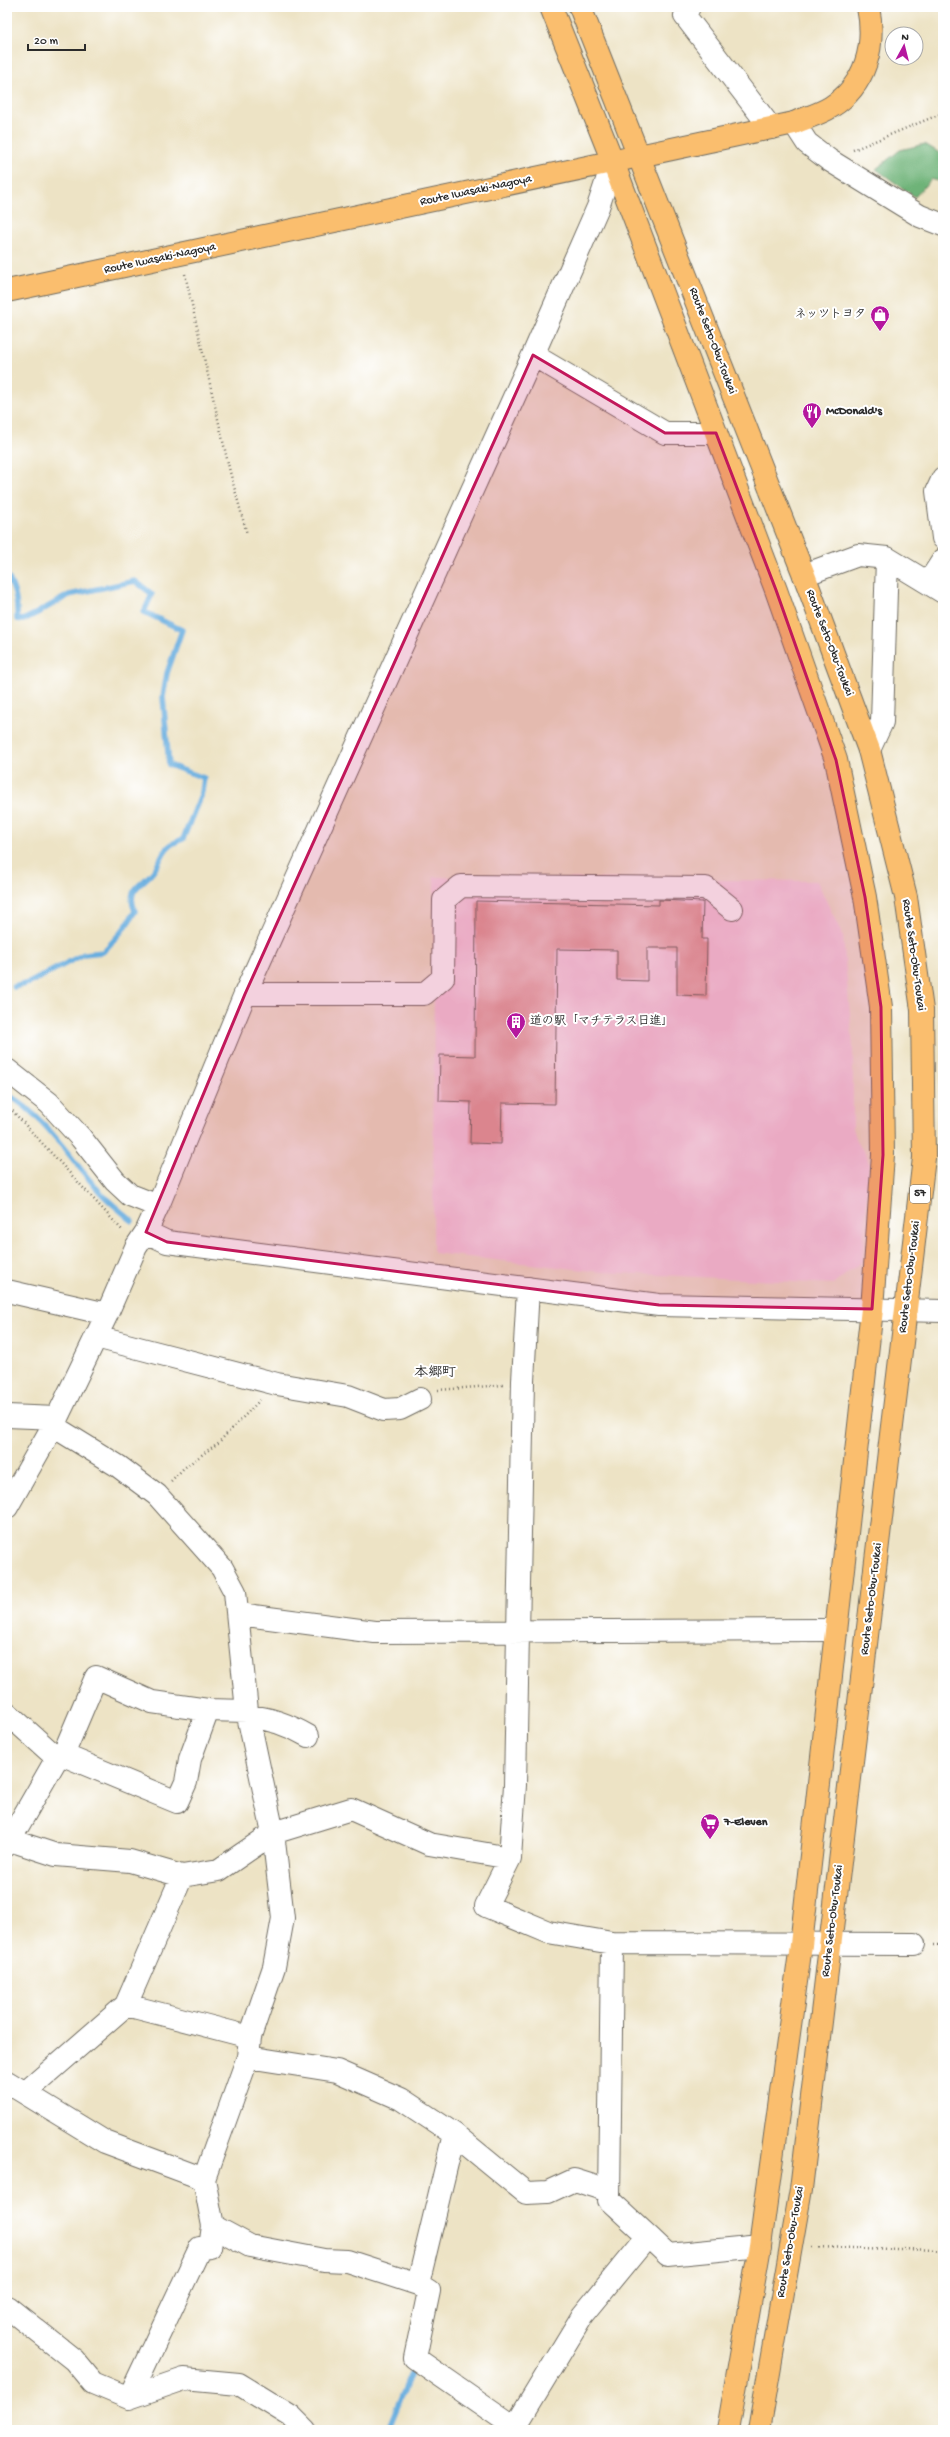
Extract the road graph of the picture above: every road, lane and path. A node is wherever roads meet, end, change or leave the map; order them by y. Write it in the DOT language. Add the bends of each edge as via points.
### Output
graph roads {
  1 [pos="551,7"];
  2 [pos="580,7"];
  3 [pos="688,7"];
  4 [pos="868,7"];
  5 [pos="943,113"];
  6 [pos="794,122"];
  7 [pos="771,128"];
  8 [pos="639,156"];
  9 [pos="829,160"];
  10 [pos="613,162"];
  11 [pos="943,225"];
  12 [pos="181,254"];
  13 [pos="7,291"];
  14 [pos="534,355"];
  15 [pos="716,433"];
  16 [pos="943,478"];
  17 [pos="247,534"];
  18 [pos="943,538"];
  19 [pos="887,558"];
  20 [pos="943,560"];
  21 [pos="804,575"];
  22 [pos="936,587"];
  23 [pos="869,750"];
  24 [pos="732,909"];
  25 [pos="245,994"];
  26 [pos="7,1070"];
  27 [pos="7,1105"];
  28 [pos="158,1206"];
  29 [pos="141,1240"];
  30 [pos="528,1288"];
  31 [pos="7,1291"];
  32 [pos="872,1309"];
  33 [pos="906,1309"];
  34 [pos="943,1311"];
  35 [pos="107,1314"];
  36 [pos="96,1337"];
  37 [pos="523,1381"];
  38 [pos="277,1384"];
  39 [pos="420,1398"];
  40 [pos="7,1416"];
  41 [pos="55,1422"];
  42 [pos="157,1495"];
  43 [pos="7,1507"];
  44 [pos="239,1614"];
  45 [pos="836,1630"];
  46 [pos="518,1631"];
  47 [pos="208,1710"];
  48 [pos="7,1713"];
  49 [pos="248,1714"];
  50 [pos="308,1736"];
  51 [pos="60,1757"];
  52 [pos="273,1833"];
  53 [pos="8,1841"];
  54 [pos="510,1858"];
  55 [pos="182,1876"];
  56 [pos="612,1943"];
  57 [pos="830,1944"];
  58 [pos="914,1944"];
  59 [pos="801,1945"];
  60 [pos="126,2005"];
  61 [pos="249,2047"];
  62 [pos="7,2082"];
  63 [pos="26,2092"];
  64 [pos="454,2134"];
  65 [pos="204,2179"];
  66 [pos="609,2191"];
  67 [pos="214,2226"];
  68 [pos="648,2236"];
  69 [pos="760,2246"];
  70 [pos="791,2246"];
  71 [pos="943,2250"];
  72 [pos="418,2284"];
  73 [pos="7,2307"];
  74 [pos="129,2398"];
  75 [pos="517,2428"];
  76 [pos="305,2430"];
  77 [pos="728,2430"];
  78 [pos="759,2430"];
  1 -- 10 [label="main road"];
  2 -- 8 [label="main road, Route Seto-Obu-Toukai / 57"];
  3 -- 7 [label="street" via="685,16"];
  4 -- 6 [label="main road, Route Iwasaki-Nagoya" via="872,26 870,49 864,70 851,91 830,108"];
  5 -- 9 [label="path"];
  6 -- 7 [label="main road, Route Iwasaki-Nagoya"];
  6 -- 9 [label="street" via="807,143"];
  7 -- 8 [label="main road, Route Iwasaki-Nagoya"];
  8 -- 10 [label="main road, Route Iwasaki-Nagoya"];
  8 -- 21 [label="main road, Route Seto-Obu-Toukai / 57"];
  9 -- 11 [label="street" via="920,216"];
  10 -- 12 [label="main road, Route Iwasaki-Nagoya"];
  10 -- 14 [label="street" via="598,207"];
  10 -- 15 [label="main road"];
  12 -- 13 [label="main road, Route Iwasaki-Nagoya"];
  12 -- 17 [label="path" via="230,472"];
  14 -- 15 [label="street" via="665,433"];
  14 -- 25 [label="street"];
  15 -- 32 [label="main road" via="776,590 836,760 865,897 881,1007 883,1155"];
  16 -- 18 [label="street" via="937,491"];
  19 -- 21 [label="street" via="858,555"];
  19 -- 22 [label="street"];
  19 -- 23 [label="street" via="882,722"];
  20 -- 22 [label="street"];
  21 -- 23 [label="main road, Route Seto-Obu-Toukai / 57"];
  23 -- 33 [label="main road, Route Seto-Obu-Toukai / 57" via="906,897 922,1010 924,1158"];
  24 -- 25 [label="street" via="706,888 461,886 444,900 443,978 424,994"];
  25 -- 28 [label="street"];
  26 -- 28 [label="street" via="49,1103 130,1195"];
  27 -- 29 [label="path"];
  28 -- 29 [label="street"];
  29 -- 30 [label="street"];
  29 -- 35 [label="street"];
  30 -- 32 [label="street" via="659,1305"];
  30 -- 37 [label="street"];
  31 -- 35 [label="street"];
  32 -- 33 [label="street"];
  32 -- 45 [label="main road"];
  33 -- 34 [label="street"];
  33 -- 57 [label="main road, Route Seto-Obu-Toukai / 57"];
  35 -- 36 [label="street"];
  36 -- 38 [label="street"];
  36 -- 41 [label="street"];
  37 -- 39 [label="path" via="436,1391"];
  37 -- 46 [label="street"];
  38 -- 39 [label="street" via="348,1396 393,1411"];
  38 -- 42 [label="path" via="273,1391 249,1410 218,1443 184,1468"];
  40 -- 41 [label="street"];
  41 -- 42 [label="street"];
  41 -- 43 [label="street"];
  42 -- 44 [label="street" via="222,1568 235,1592"];
  44 -- 46 [label="street" via="375,1632"];
  44 -- 49 [label="street"];
  45 -- 46 [label="street"];
  45 -- 59 [label="main road"];
  46 -- 54 [label="street" via="515,1785"];
  47 -- 49 [label="street"];
  47 -- 51 [label="street" via="152,1702 96,1677"];
  47 -- 51 [label="street" via="190,1759 186,1782 177,1802"];
  48 -- 51 [label="street"];
  49 -- 50 [label="street" via="292,1726"];
  49 -- 52 [label="street"];
  51 -- 53 [label="street"];
  52 -- 54 [label="street" via="351,1808 429,1844"];
  52 -- 55 [label="street" via="219,1870"];
  52 -- 61 [label="street" via="283,1918 274,1967"];
  53 -- 55 [label="street" via="56,1855 130,1861"];
  54 -- 56 [label="street" via="486,1906 548,1932"];
  55 -- 60 [label="street"];
  56 -- 59 [label="street"];
  56 -- 66 [label="street"];
  57 -- 58 [label="street"];
  57 -- 59 [label="street"];
  57 -- 70 [label="main road, Route Seto-Obu-Toukai / 57" via="801,2189"];
  59 -- 69 [label="main road"];
  60 -- 61 [label="street"];
  60 -- 63 [label="street"];
  61 -- 64 [label="street" via="337,2071 401,2099"];
  61 -- 65 [label="street"];
  62 -- 63 [label="street"];
  63 -- 65 [label="street" via="104,2142"];
  64 -- 66 [label="street" via="526,2193 548,2192 574,2180"];
  64 -- 72 [label="street"];
  65 -- 67 [label="street"];
  66 -- 68 [label="street" via="609,2200"];
  67 -- 72 [label="street" via="250,2246 324,2260 347,2261"];
  67 -- 74 [label="street" via="210,2247 200,2248"];
  68 -- 69 [label="street" via="668,2255"];
  68 -- 75 [label="street" via="582,2314"];
  69 -- 77 [label="main road"];
  70 -- 71 [label="path"];
  70 -- 78 [label="main road, Route Seto-Obu-Toukai / 57"];
  72 -- 75 [label="street" via="429,2292 416,2358"];
  73 -- 74 [label="street" via="74,2360 93,2383"];
  74 -- 76 [label="street" via="184,2379 239,2384 291,2416"];
}
